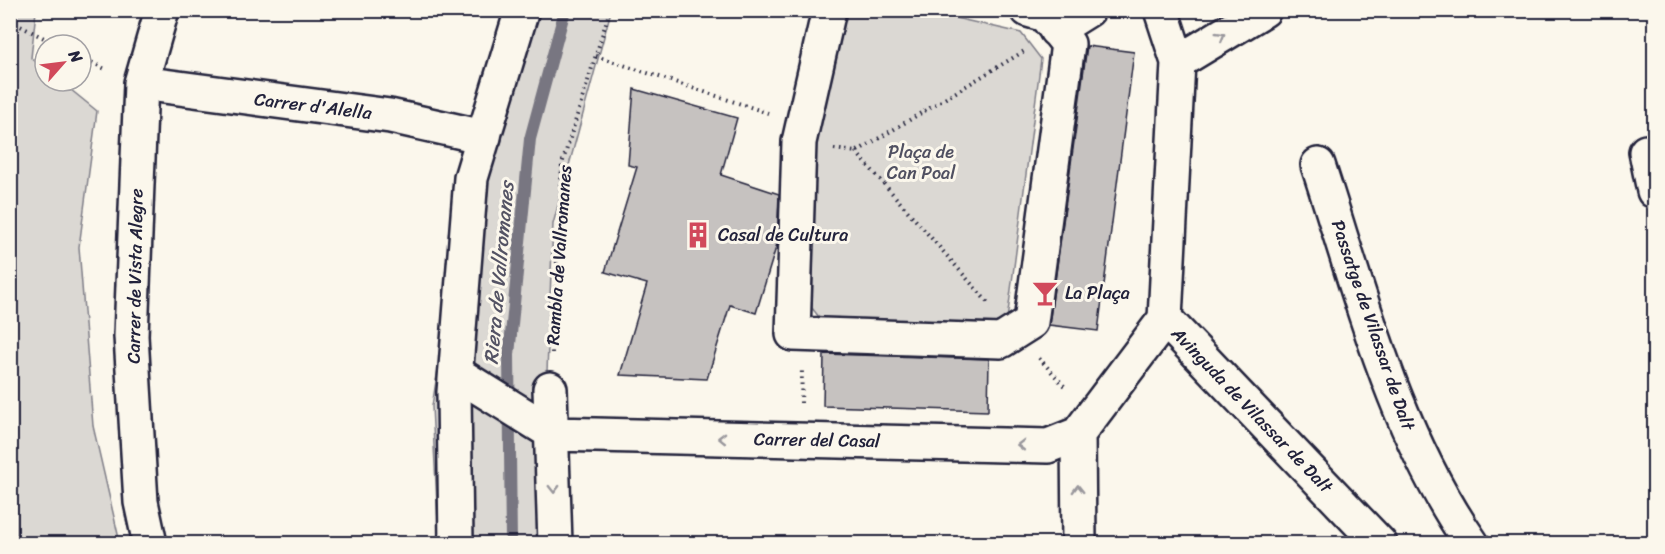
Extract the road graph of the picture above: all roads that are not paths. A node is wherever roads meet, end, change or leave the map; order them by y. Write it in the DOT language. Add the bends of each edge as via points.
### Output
graph roads {
  1 [pos="162,10"];
  2 [pos="522,10"];
  3 [pos="829,10"];
  4 [pos="1028,10"];
  5 [pos="1088,10"];
  6 [pos="1161,10"];
  7 [pos="1264,10"];
  8 [pos="1044,38"];
  9 [pos="1178,62"];
  10 [pos="141,83"];
  11 [pos="483,137"];
  12 [pos="1646,152"];
  13 [pos="1318,165"];
  14 [pos="1654,190"];
  15 [pos="1165,319"];
  16 [pos="456,373"];
  17 [pos="550,389"];
  18 [pos="554,434"];
  19 [pos="1078,434"];
  20 [pos="150,543"];
  21 [pos="456,543"];
  22 [pos="555,543"];
  23 [pos="1079,543"];
  24 [pos="1380,543"];
  25 [pos="1472,543"];
  1 -- 10 [label="street, Carrer de Vista Alegre"];
  2 -- 11 [label="street"];
  3 -- 8 [label="street" via="799,142 793,334 1001,341 1031,322 1068,44"];
  4 -- 8 [label="street" via="1045,15"];
  5 -- 8 [label="street"];
  6 -- 9 [label="street, Avinguda de Vilassar de Dalt"];
  9 -- 7 [label="street, one-way"];
  9 -- 15 [label="street, Avinguda de Vilassar de Dalt"];
  10 -- 11 [label="street, Carrer d'Alella" via="390,116"];
  10 -- 20 [label="street, Carrer de Vista Alegre" via="131,336 141,502"];
  11 -- 16 [label="street" via="471,178"];
  12 -- 14 [label="street"];
  13 -- 25 [label="street, Passatge de Vilassar de Dalt" via="1376,344 1410,433 1450,512"];
  15 -- 19 [label="street"];
  15 -- 24 [label="street, Avinguda de Vilassar de Dalt"];
  16 -- 18 [label="street"];
  16 -- 21 [label="street"];
  17 -- 18 [label="street"];
  19 -- 18 [label="street, Carrer del Casal, one-way" via="1048,446"];
  18 -- 22 [label="street, one-way"];
  23 -- 19 [label="street, one-way"];
}
